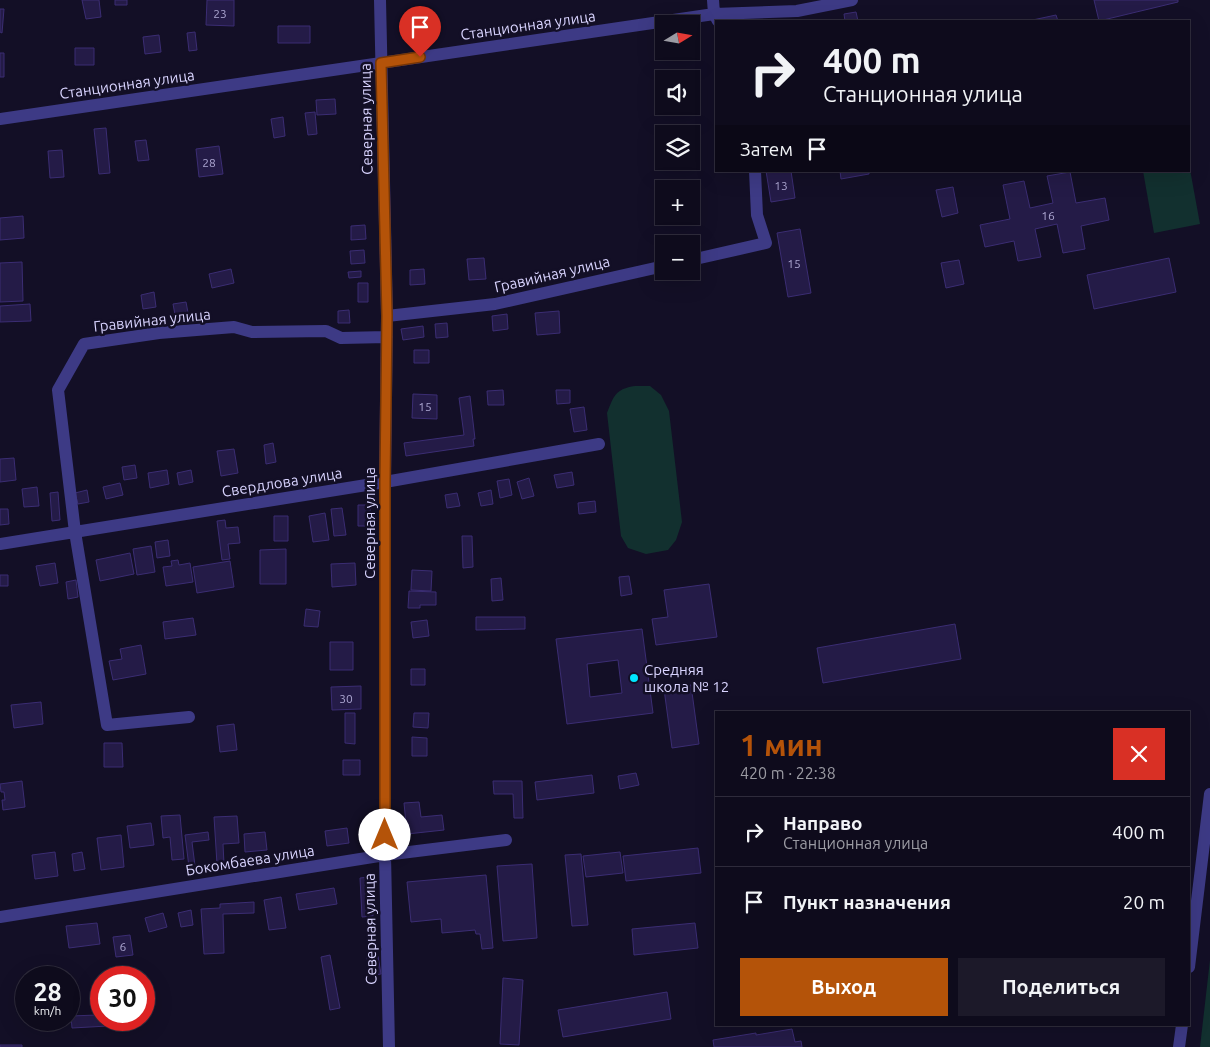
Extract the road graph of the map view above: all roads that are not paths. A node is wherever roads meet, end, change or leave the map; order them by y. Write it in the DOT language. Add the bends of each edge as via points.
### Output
graph roads {
  1 [pos="380,0"];
  2 [pos="713,0"];
  3 [pos="852,0"];
  4 [pos="716,18"];
  5 [pos="381,63"];
  6 [pos="0,119"];
  7 [pos="755,172"];
  8 [pos="700,258"];
  9 [pos="655,268"];
  10 [pos="387,316"];
  11 [pos="387,337"];
  12 [pos="599,444"];
  13 [pos="385,482"];
  14 [pos="75,532"];
  15 [pos="0,544"];
  16 [pos="189,717"];
  17 [pos="1210,794"];
  18 [pos="506,840"];
  19 [pos="385,855"];
  20 [pos="0,917"];
  21 [pos="1190,959"];
  22 [pos="1182,1026"];
  23 [pos="389,1047"];
  24 [pos="1179,1047"];
  1 -- 5 [label="street, Северная улица"];
  2 -- 4 [label="street"];
  3 -- 4 [label="street, Станционная улица" via="797,11"];
  4 -- 5 [label="street, Станционная улица"];
  5 -- 6 [label="street, Станционная улица"];
  5 -- 10 [label="street, Северная улица"];
  7 -- 8 [label="street" via="757,216 766,243"];
  9 -- 10 [label="street, Гравийная улица" via="495,304"];
  10 -- 11 [label="street, Северная улица"];
  11 -- 13 [label="street, Северная улица"];
  11 -- 14 [label="street, Гравийная улица" via="341,338 326,331 252,332 234,327 84,344 58,390"];
  12 -- 13 [label="street, Свердлова улица"];
  13 -- 14 [label="street, Свердлова улица"];
  13 -- 19 [label="street, Северная улица"];
  14 -- 15 [label="street, Свердлова улица"];
  14 -- 16 [label="street" via="107,725"];
  17 -- 21 [label="street"];
  18 -- 19 [label="street, Бокомбаева улица"];
  19 -- 20 [label="street, Бокомбаева улица"];
  19 -- 23 [label="street, Северная улица"];
  22 -- 24 [label="street"];
}
